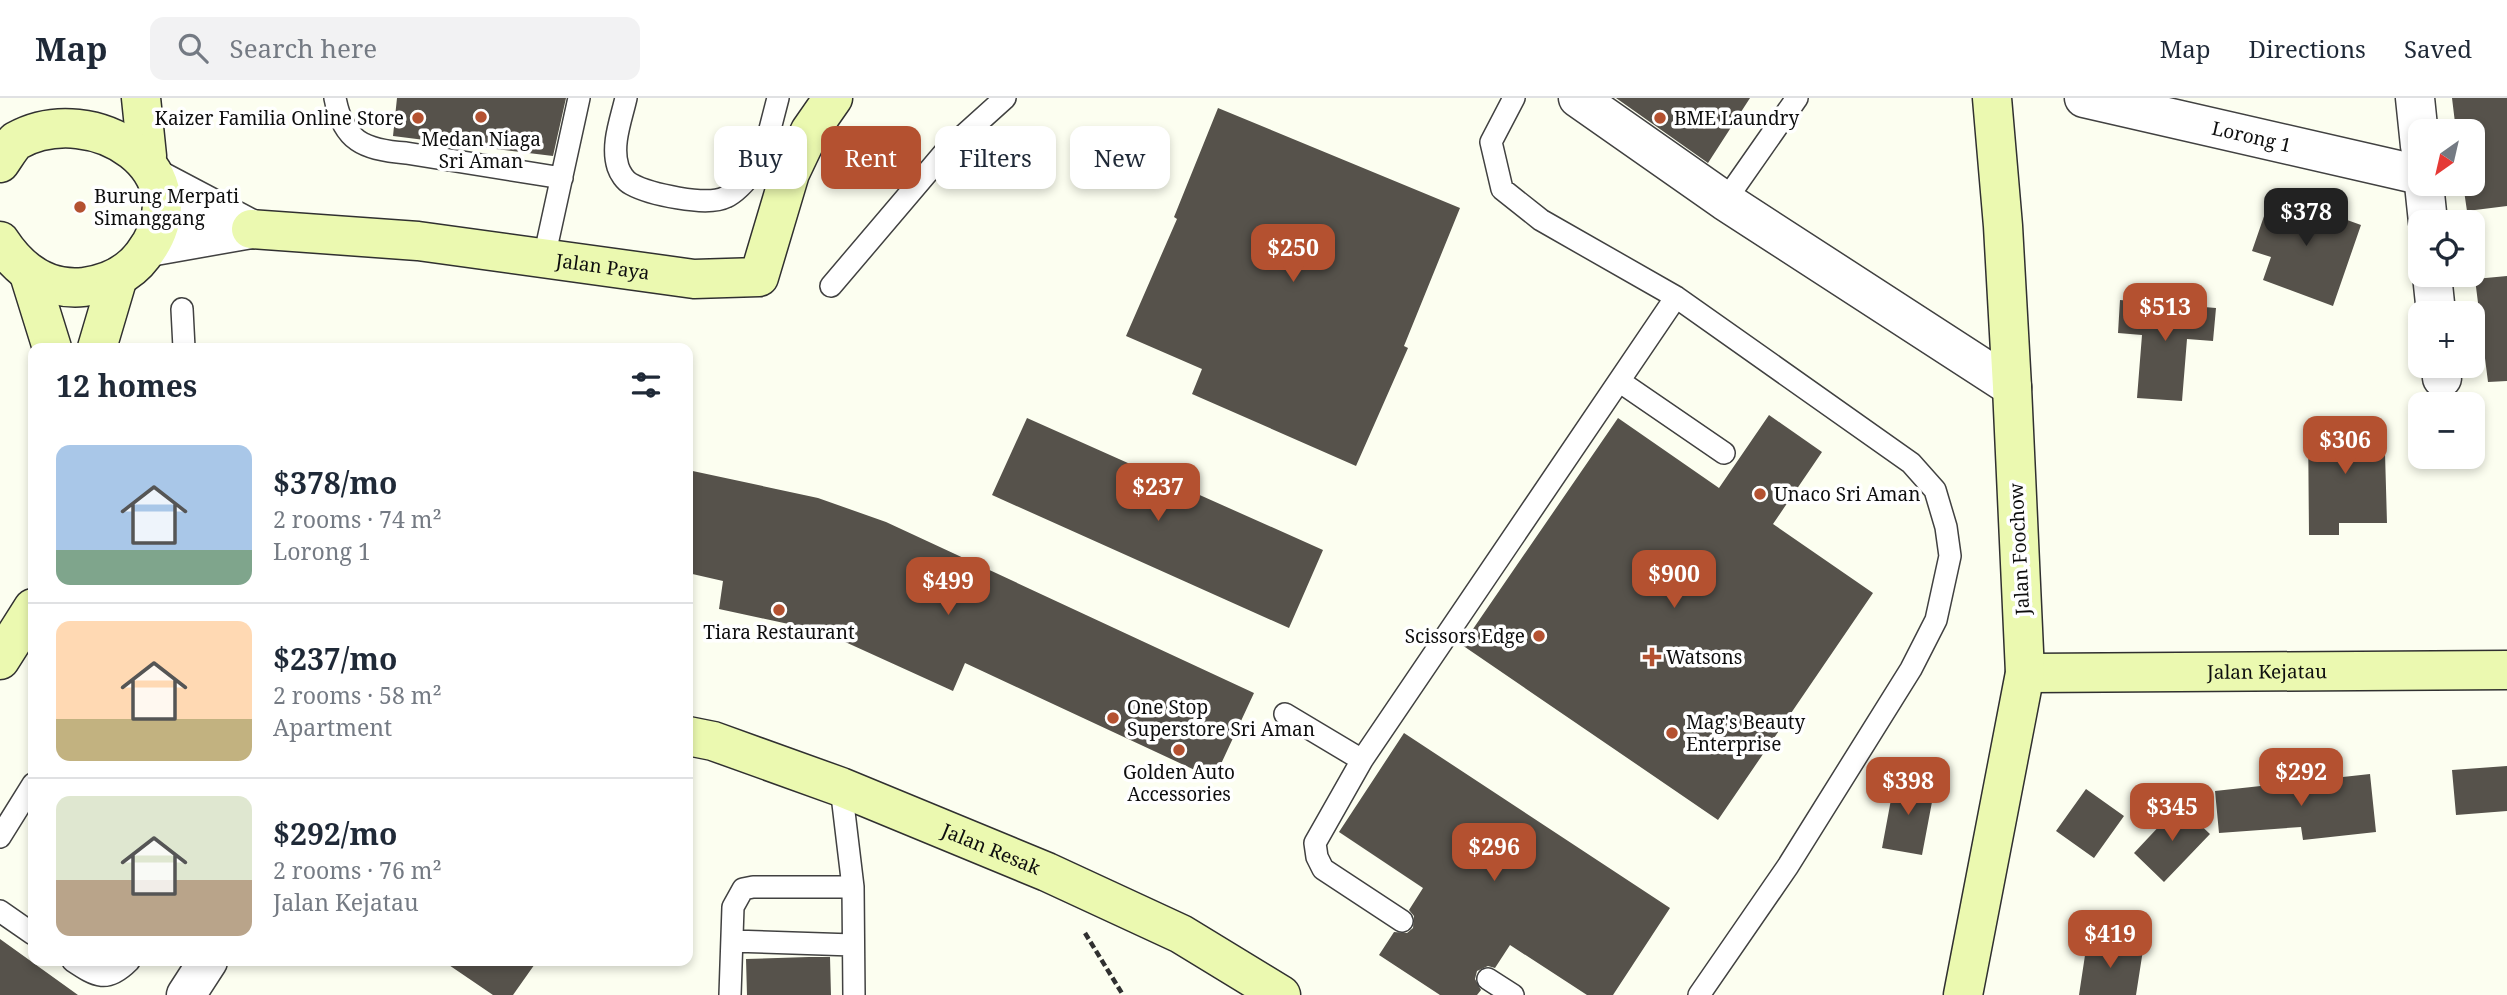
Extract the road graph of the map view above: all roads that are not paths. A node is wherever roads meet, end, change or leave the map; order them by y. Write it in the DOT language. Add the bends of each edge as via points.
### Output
graph roads {
  1 [pos="141,98"];
  2 [pos="335,98"];
  3 [pos="579,98"];
  4 [pos="626,98"];
  5 [pos="778,98"];
  6 [pos="833,98"];
  7 [pos="1005,98"];
  8 [pos="1514,98"];
  9 [pos="1578,98"];
  10 [pos="1797,98"];
  11 [pos="1992,98"];
  12 [pos="2084,98"];
  13 [pos="2415,98"];
  14 [pos="66,108"];
  15 [pos="2417,119"];
  16 [pos="777,126"];
  17 [pos="807,134"];
  18 [pos="0,163"];
  19 [pos="153,168"];
  20 [pos="2408,172"];
  21 [pos="562,178"];
  22 [pos="741,189"];
  23 [pos="773,189"];
  24 [pos="1726,201"];
  25 [pos="251,229"];
  26 [pos="149,247"];
  27 [pos="10,256"];
  28 [pos="544,258"];
  29 [pos="118,277"];
  30 [pos="831,286"];
  31 [pos="1676,297"];
  32 [pos="182,309"];
  33 [pos="50,343"];
  34 [pos="98,343"];
  35 [pos="184,343"];
  36 [pos="1619,382"];
  37 [pos="2012,387"];
  38 [pos="1724,453"];
  39 [pos="28,616"];
  40 [pos="0,660"];
  41 [pos="2507,670"];
  42 [pos="2025,673"];
  43 [pos="1285,714"];
  44 [pos="693,737"];
  45 [pos="1362,760"];
  46 [pos="841,787"];
  47 [pos="28,792"];
  48 [pos="0,837"];
  49 [pos="853,887"];
  50 [pos="0,911"];
  51 [pos="1402,920"];
  52 [pos="28,931"];
  53 [pos="732,940"];
  54 [pos="853,945"];
  55 [pos="81,966"];
  56 [pos="124,966"];
  57 [pos="205,966"];
  58 [pos="1488,979"];
  59 [pos="186,995"];
  60 [pos="730,995"];
  61 [pos="854,995"];
  62 [pos="1281,995"];
  63 [pos="1513,995"];
  64 [pos="1699,995"];
  65 [pos="1962,995"];
  1 -- 19 [label="street"];
  2 -- 21 [label="lane" via="352,139 383,151"];
  3 -- 21 [label="lane"];
  4 -- 22 [label="lane" via="615,151 618,170 628,183 696,200 715,201"];
  5 -- 16 [label="lane"];
  6 -- 17 [label="street, Jalan Paya"];
  7 -- 30 [label="lane" via="944,153"];
  8 -- 31 [label="lane" via="1491,142 1502,189 1541,220"];
  9 -- 24 [label="street"];
  10 -- 24 [label="lane"];
  11 -- 37 [label="street, Jalan Foochow"];
  12 -- 20 [label="street, Lorong 1"];
  13 -- 15 [label="street"];
  14 -- 18 [label="street" via="14,143"];
  14 -- 19 [label="street" via="131,137"];
  19 -- 25 [label="street"];
  19 -- 26 [label="street" via="162,203 159,226"];
  21 -- 28 [label="lane"];
  23 -- 28 [label="street, Jalan Paya" via="759,277 694,279"];
  24 -- 37 [label="street"];
  25 -- 26 [label="street"];
  25 -- 28 [label="street, Jalan Paya" via="418,241"];
  26 -- 29 [label="street"];
  27 -- 29 [label="street" via="50,284 96,286"];
  27 -- 33 [label="street"];
  29 -- 34 [label="street"];
  31 -- 36 [label="lane"];
  31 -- 64 [label="lane" via="1911,463 1935,491 1950,556 1936,620 1911,670 1788,866"];
  32 -- 35 [label="lane"];
  36 -- 38 [label="lane"];
  36 -- 45 [label="lane"];
  37 -- 42 [label="street, Jalan Foochow"];
  39 -- 40 [label="street"];
  41 -- 42 [label="street, Jalan Kejatau"];
  42 -- 65 [label="street, Jalan Foochow"];
  43 -- 45 [label="lane"];
  44 -- 46 [label="street, Jalan Resak"];
  45 -- 51 [label="lane" via="1315,843 1317,857 1323,869"];
  46 -- 49 [label="lane"];
  46 -- 62 [label="street, Jalan Resak" via="1047,872 1181,934"];
  47 -- 48 [label="lane"];
  49 -- 53 [label="lane" via="743,889 733,907"];
  49 -- 54 [label="lane"];
  50 -- 52 [label="lane"];
  53 -- 54 [label="lane"];
  53 -- 60 [label="lane"];
  54 -- 61 [label="lane"];
  55 -- 56 [label="lane" via="105,976"];
  57 -- 59 [label="street"];
  58 -- 63 [label="lane"];
}
